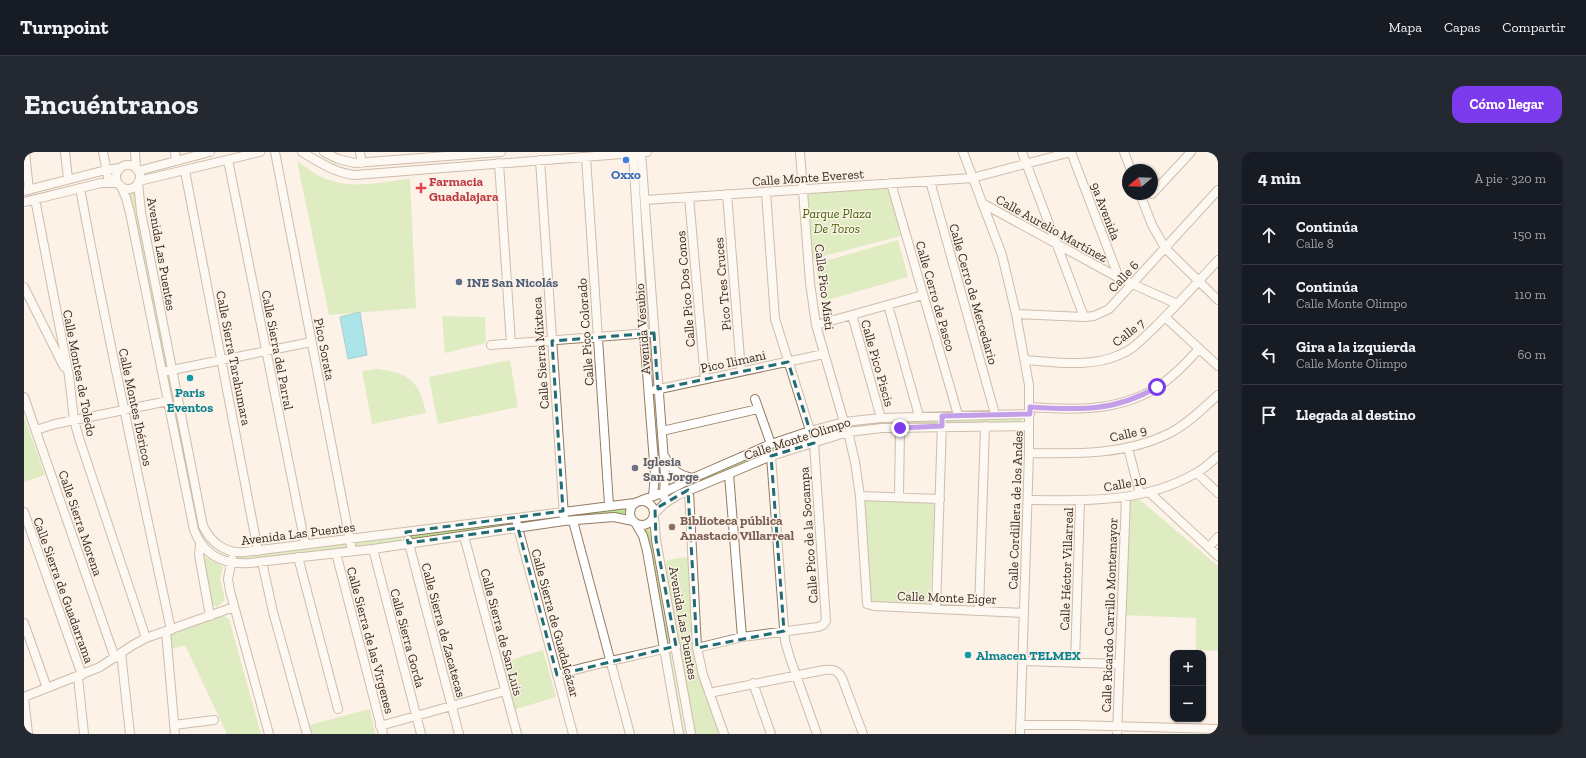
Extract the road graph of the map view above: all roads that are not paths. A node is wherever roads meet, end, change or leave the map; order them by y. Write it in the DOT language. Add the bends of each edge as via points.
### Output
graph roads {
  1 [pos="25,152"];
  2 [pos="64,152"];
  3 [pos="103,152"];
  4 [pos="135,152"];
  5 [pos="175,152"];
  6 [pos="210,152"];
  7 [pos="260,152"];
  8 [pos="275,152"];
  9 [pos="302,152"];
  10 [pos="324,152"];
  11 [pos="360,152"];
  12 [pos="501,152"];
  13 [pos="633,152"];
  14 [pos="642,152"];
  15 [pos="647,152"];
  16 [pos="800,152"];
  17 [pos="963,152"];
  18 [pos="1022,152"];
  19 [pos="1071,152"];
  20 [pos="1124,152"];
  21 [pos="1191,152"];
  22 [pos="474,153"];
  23 [pos="437,154"];
  24 [pos="399,156"];
  25 [pos="586,157"];
  26 [pos="228,160"];
  27 [pos="540,160"];
  28 [pos="176,161"];
  29 [pos="362,163"];
  30 [pos="499,163"];
  31 [pos="1027,164"];
  32 [pos="1129,164"];
  33 [pos="120,168"];
  34 [pos="106,170"];
  35 [pos="137,170"];
  36 [pos="184,171"];
  37 [pos="972,178"];
  38 [pos="68,179"];
  39 [pos="930,181"];
  40 [pos="109,182"];
  41 [pos="139,182"];
  42 [pos="892,183"];
  43 [pos="120,184"];
  44 [pos="80,188"];
  45 [pos="803,188"];
  46 [pos="1158,188"];
  47 [pos="26,190"];
  48 [pos="1218,190"];
  49 [pos="766,192"];
  50 [pos="727,194"];
  51 [pos="689,197"];
  52 [pos="35,199"];
  53 [pos="645,200"];
  54 [pos="1143,200"];
  55 [pos="1147,200"];
  56 [pos="24,202"];
  57 [pos="982,203"];
  58 [pos="1144,203"];
  59 [pos="1057,244"];
  60 [pos="1165,248"];
  61 [pos="1218,260"];
  62 [pos="1118,278"];
  63 [pos="1198,281"];
  64 [pos="1132,285"];
  65 [pos="24,288"];
  66 [pos="923,295"];
  67 [pos="1218,300"];
  68 [pos="1177,304"];
  69 [pos="888,305"];
  70 [pos="1016,314"];
  71 [pos="852,315"];
  72 [pos="1084,317"];
  73 [pos="1165,317"];
  74 [pos="57,318"];
  75 [pos="43,324"];
  76 [pos="816,325"];
  77 [pos="654,333"];
  78 [pos="644,334"];
  79 [pos="597,337"];
  80 [pos="552,341"];
  81 [pos="311,342"];
  82 [pos="511,344"];
  83 [pos="491,345"];
  84 [pos="1199,349"];
  85 [pos="266,351"];
  86 [pos="824,354"];
  87 [pos="222,360"];
  88 [pos="1025,360"];
  89 [pos="788,362"];
  90 [pos="1218,366"];
  91 [pos="172,370"];
  92 [pos="741,371"];
  93 [pos="162,372"];
  94 [pos="69,376"];
  95 [pos="705,378"];
  96 [pos="658,389"];
  97 [pos="648,391"];
  98 [pos="1218,394"];
  99 [pos="24,397"];
  100 [pos="755,399"];
  101 [pos="168,401"];
  102 [pos="758,409"];
  103 [pos="125,410"];
  104 [pos="1030,411"];
  105 [pos="995,414"];
  106 [pos="958,415"];
  107 [pos="919,416"];
  108 [pos="942,416"];
  109 [pos="881,418"];
  110 [pos="74,420"];
  111 [pos="844,422"];
  112 [pos="942,426"];
  113 [pos="985,426"];
  114 [pos="1029,426"];
  115 [pos="900,428"];
  116 [pos="36,430"];
  117 [pos="662,431"];
  118 [pos="810,431"];
  119 [pos="848,432"];
  120 [pos="814,442"];
  121 [pos="771,444"];
  122 [pos="1128,448"];
  123 [pos="1029,453"];
  124 [pos="664,454"];
  125 [pos="771,456"];
  126 [pos="1218,456"];
  127 [pos="1197,473"];
  128 [pos="728,474"];
  129 [pos="693,478"];
  130 [pos="688,491"];
  131 [pos="665,492"];
  132 [pos="1149,492"];
  133 [pos="1218,493"];
  134 [pos="1140,494"];
  135 [pos="653,496"];
  136 [pos="860,496"];
  137 [pos="899,496"];
  138 [pos="1126,497"];
  139 [pos="940,499"];
  140 [pos="1028,500"];
  141 [pos="1080,501"];
  142 [pos="638,502"];
  143 [pos="664,504"];
  144 [pos="610,505"];
  145 [pos="563,511"];
  146 [pos="24,512"];
  147 [pos="654,515"];
  148 [pos="516,517"];
  149 [pos="564,521"];
  150 [pos="573,521"];
  151 [pos="635,523"];
  152 [pos="203,526"];
  153 [pos="518,528"];
  154 [pos="194,530"];
  155 [pos="406,532"];
  156 [pos="464,536"];
  157 [pos="1218,537"];
  158 [pos="350,538"];
  159 [pos="215,543"];
  160 [pos="408,543"];
  161 [pos="200,544"];
  162 [pos="305,544"];
  163 [pos="1208,547"];
  164 [pos="372,549"];
  165 [pos="258,551"];
  166 [pos="352,551"];
  167 [pos="209,552"];
  168 [pos="233,553"];
  169 [pos="336,553"];
  170 [pos="1218,556"];
  171 [pos="298,557"];
  172 [pos="262,562"];
  173 [pos="231,563"];
  174 [pos="234,607"];
  175 [pos="936,608"];
  176 [pos="980,610"];
  177 [pos="1024,613"];
  178 [pos="210,616"];
  179 [pos="24,623"];
  180 [pos="169,630"];
  181 [pos="784,631"];
  182 [pos="146,638"];
  183 [pos="742,638"];
  184 [pos="676,646"];
  185 [pos="697,648"];
  186 [pos="664,649"];
  187 [pos="118,656"];
  188 [pos="610,661"];
  189 [pos="1022,661"];
  190 [pos="1075,663"];
  191 [pos="1119,664"];
  192 [pos="557,674"];
  193 [pos="796,675"];
  194 [pos="80,676"];
  195 [pos="754,683"];
  196 [pos="47,688"];
  197 [pos="505,691"];
  198 [pos="709,693"];
  199 [pos="24,697"];
  200 [pos="452,706"];
  201 [pos="338,709"];
  202 [pos="416,717"];
  203 [pos="214,720"];
  204 [pos="174,725"];
  205 [pos="1073,725"];
  206 [pos="1218,729"];
  207 [pos="382,730"];
  208 [pos="1020,730"];
  209 [pos="1117,730"];
  210 [pos="1163,731"];
  211 [pos="1209,731"];
  212 [pos="28,734"];
  213 [pos="84,734"];
  214 [pos="130,734"];
  215 [pos="175,734"];
  216 [pos="269,734"];
  217 [pos="307,734"];
  218 [pos="421,734"];
  219 [pos="460,734"];
  220 [pos="517,734"];
  221 [pos="574,734"];
  222 [pos="630,734"];
  223 [pos="679,734"];
  224 [pos="691,734"];
  225 [pos="724,734"];
  226 [pos="771,734"];
  227 [pos="817,734"];
  228 [pos="862,734"];
  229 [pos="1072,734"];
  1 -- 47 [label="street"];
  2 -- 38 [label="street"];
  3 -- 34 [label="street"];
  4 -- 35 [label="street"];
  5 -- 28 [label="street"];
  6 -- 28 [label="street"];
  7 -- 26 [label="street"];
  8 -- 81 [label="street, Pico Sorata"];
  9 -- 30 [label="street" via="334,169 355,175"];
  10 -- 29 [label="street" via="344,162"];
  11 -- 29 [label="street"];
  12 -- 22 [label="street"];
  13 -- 14 [label="street"];
  13 -- 25 [label="street"];
  13 -- 78 [label="street, Avenida Vesubio"];
  14 -- 15 [label="street"];
  14 -- 53 [label="street, Avenida Vesubio"];
  16 -- 45 [label="street, Calle Pico Misti"];
  17 -- 37 [label="street, Calle Cordillera de los Andes"];
  18 -- 31 [label="street"];
  19 -- 31 [label="street, Calle Monte Everest"];
  19 -- 62 [label="street, 9a Avenida"];
  20 -- 32 [label="street"];
  21 -- 46 [label="street"];
  22 -- 23 [label="street"];
  23 -- 24 [label="street"];
  24 -- 29 [label="street"];
  25 -- 27 [label="street"];
  25 -- 79 [label="street, Calle Pico Colorado"];
  26 -- 36 [label="street"];
  26 -- 85 [label="street, Calle Sierra del Parral"];
  27 -- 30 [label="street"];
  27 -- 80 [label="street, Calle Sierra Mixteca"];
  28 -- 35 [label="street"];
  30 -- 82 [label="street"];
  31 -- 37 [label="street, Calle Monte Everest"];
  31 -- 59 [label="street"];
  33 -- 34 [label="street"];
  33 -- 35 [label="street" via="126,165"];
  33 -- 43 [label="street" via="117,174"];
  34 -- 38 [label="street"];
  34 -- 40 [label="street"];
  35 -- 41 [label="street"];
  36 -- 41 [label="street"];
  36 -- 87 [label="street, Calle Sierra Tarahumara"];
  37 -- 39 [label="street, Calle Monte Everest"];
  37 -- 57 [label="street, Calle Cordillera de los Andes"];
  38 -- 47 [label="street"];
  39 -- 42 [label="street, Calle Monte Everest"];
  39 -- 105 [label="street, Calle Cerro de Mercedario"];
  40 -- 43 [label="street"];
  40 -- 44 [label="street"];
  41 -- 43 [label="street" via="132,188 124,188"];
  41 -- 91 [label="street, Avenida Las Puentes" via="141,212"];
  42 -- 45 [label="street, Calle Monte Everest"];
  42 -- 66 [label="street, Calle Cerro de Pasco"];
  43 -- 93 [label="street, Avenida Las Puentes" via="128,205"];
  44 -- 52 [label="street"];
  44 -- 103 [label="street, Calle Montes Ibéricos" via="99,294"];
  45 -- 49 [label="street, Calle Monte Everest"];
  45 -- 76 [label="street, Calle Pico Misti" via="810,283"];
  48 -- 60 [label="street, Calle 6"];
  49 -- 50 [label="street, Calle Monte Everest"];
  49 -- 89 [label="street, Calle Pico de la Socampa" via="774,310"];
  50 -- 51 [label="street, Calle Monte Everest"];
  50 -- 92 [label="street, Pico Tres Cruces"];
  51 -- 53 [label="street, Calle Monte Everest"];
  51 -- 95 [label="street, Calle Pico Dos Conos"];
  52 -- 56 [label="street"];
  52 -- 74 [label="street, Calle Montes de Toledo"];
  53 -- 77 [label="street, Avenida Vesubio"];
  54 -- 58 [label="street"];
  55 -- 58 [label="street"];
  57 -- 59 [label="street, Calle Aurelio Martínez"];
  57 -- 70 [label="street, Calle Cordillera de los Andes" via="1002,255"];
  58 -- 60 [label="street" via="1152,225"];
  59 -- 62 [label="street, Calle Aurelio Martínez"];
  59 -- 72 [label="street"];
  60 -- 63 [label="street"];
  60 -- 64 [label="street, Calle 6"];
  61 -- 63 [label="street, Calle 7"];
  62 -- 64 [label="street, Calle Aurelio Martínez"];
  63 -- 67 [label="street"];
  63 -- 68 [label="street, Calle 7"];
  64 -- 68 [label="street, Calle Aurelio Martínez"];
  64 -- 72 [label="street, Calle 6" via="1108,309 1094,316"];
  65 -- 75 [label="street"];
  66 -- 69 [label="street"];
  66 -- 106 [label="street, Calle Cerro de Pasco"];
  68 -- 73 [label="street, Calle 7"];
  69 -- 71 [label="street"];
  69 -- 107 [label="street"];
  70 -- 72 [label="street, Calle 6"];
  70 -- 88 [label="street, Calle Cordillera de los Andes"];
  71 -- 76 [label="street"];
  71 -- 109 [label="street, Calle Pico Piscis"];
  73 -- 84 [label="street"];
  73 -- 88 [label="street, Calle 7" via="1137,344 1119,356 1091,362"];
  74 -- 75 [label="street"];
  74 -- 94 [label="street, Calle Montes de Toledo"];
  75 -- 94 [label="street"];
  76 -- 86 [label="street, Calle Pico Misti"];
  77 -- 78 [label="street"];
  77 -- 96 [label="street, Avenida Vesubio"];
  78 -- 79 [label="street"];
  78 -- 97 [label="street, Avenida Vesubio"];
  79 -- 80 [label="street"];
  79 -- 144 [label="street, Calle Pico Colorado"];
  80 -- 82 [label="street"];
  80 -- 145 [label="street, Calle Sierra Mixteca"];
  81 -- 85 [label="street"];
  81 -- 158 [label="street, Pico Sorata"];
  82 -- 83 [label="street"];
  84 -- 90 [label="street"];
  84 -- 104 [label="street, Calle Monte Olimpo" via="1177,371 1144,395 1112,406 1092,409"];
  85 -- 87 [label="street"];
  85 -- 162 [label="street, Calle Sierra del Parral"];
  86 -- 89 [label="street, Pico Ilimani"];
  86 -- 111 [label="street, Calle Pico Misti"];
  87 -- 91 [label="street"];
  87 -- 165 [label="street, Calle Sierra Tarahumara"];
  88 -- 104 [label="street, Calle Cordillera de los Andes"];
  89 -- 92 [label="street, Pico Ilimani"];
  89 -- 118 [label="street, Calle Pico de la Socampa"];
  91 -- 93 [label="street"];
  91 -- 152 [label="street, Avenida Las Puentes"];
  92 -- 95 [label="street, Pico Ilimani"];
  93 -- 101 [label="street, Avenida Las Puentes"];
  94 -- 110 [label="street, Calle Montes de Toledo"];
  95 -- 96 [label="street, Pico Ilimani"];
  96 -- 97 [label="street, Pico Ilimani"];
  96 -- 117 [label="street, Avenida Vesubio"];
  97 -- 135 [label="street, Avenida Vesubio" via="655,475"];
  98 -- 122 [label="street, Calle 9" via="1190,420 1171,433"];
  99 -- 116 [label="street, Calle Sierra Morena"];
  100 -- 102 [label="street"];
  101 -- 103 [label="street"];
  101 -- 154 [label="street, Avenida Las Puentes"];
  102 -- 117 [label="street"];
  102 -- 121 [label="street"];
  103 -- 110 [label="street"];
  103 -- 180 [label="street, Calle Montes Ibéricos"];
  104 -- 105 [label="street, Calle Monte Olimpo"];
  104 -- 114 [label="street, Calle Cordillera de los Andes"];
  105 -- 106 [label="street, Calle Monte Olimpo"];
  106 -- 108 [label="street, Calle Monte Olimpo"];
  107 -- 108 [label="street, Calle Monte Olimpo"];
  107 -- 109 [label="street, Calle Monte Olimpo"];
  108 -- 112 [label="street"];
  109 -- 111 [label="street, Calle Monte Olimpo"];
  110 -- 116 [label="street"];
  110 -- 182 [label="street, Calle Montes de Toledo"];
  111 -- 118 [label="street, Calle Monte Olimpo"];
  112 -- 113 [label="street, Calle Monte Olimpo"];
  112 -- 115 [label="street, Calle Monte Olimpo"];
  112 -- 139 [label="street"];
  113 -- 114 [label="street, Calle Monte Olimpo"];
  113 -- 176 [label="street"];
  114 -- 123 [label="street, Calle Cordillera de los Andes"];
  115 -- 119 [label="street, Calle Monte Olimpo"];
  115 -- 137 [label="street"];
  116 -- 187 [label="street, Calle Sierra Morena"];
  117 -- 124 [label="street, Avenida Vesubio"];
  118 -- 120 [label="street, Calle Pico de la Socampa"];
  118 -- 121 [label="street, Calle Monte Olimpo"];
  119 -- 120 [label="street, Calle Monte Olimpo"];
  119 -- 136 [label="street"];
  120 -- 125 [label="street, Calle Monte Olimpo"];
  120 -- 181 [label="street, Calle Pico de la Socampa" via="826,617 823,625"];
  121 -- 129 [label="street, Calle Monte Olimpo"];
  122 -- 123 [label="street, Calle 9" via="1071,453"];
  122 -- 134 [label="street"];
  123 -- 140 [label="street, Calle Cordillera de los Andes"];
  124 -- 129 [label="street" via="675,472"];
  124 -- 131 [label="street, Avenida Vesubio"];
  125 -- 128 [label="street, Calle Monte Olimpo"];
  125 -- 181 [label="street"];
  126 -- 127 [label="street, Calle 10"];
  127 -- 132 [label="street, Calle 10"];
  127 -- 133 [label="street"];
  128 -- 130 [label="street, Calle Monte Olimpo"];
  128 -- 183 [label="street"];
  129 -- 131 [label="street, Calle Monte Olimpo"];
  130 -- 143 [label="street, Calle Monte Olimpo"];
  130 -- 185 [label="street, Avenida Las Puentes"];
  131 -- 135 [label="street, Calle Monte Olimpo"];
  131 -- 143 [label="street, Avenida Vesubio"];
  132 -- 134 [label="street, Calle 10"];
  132 -- 163 [label="street"];
  134 -- 138 [label="street, Calle 10"];
  135 -- 142 [label="street, Calle Monte Olimpo"];
  136 -- 137 [label="street"];
  136 -- 175 [label="street, Calle Monte Eiger" via="866,601 869,605"];
  137 -- 139 [label="street"];
  138 -- 141 [label="street, Calle 10"];
  138 -- 191 [label="street, Calle Ricardo Carrillo Montemayor"];
  139 -- 175 [label="street"];
  140 -- 141 [label="street, Calle 10"];
  140 -- 177 [label="street, Calle Cordillera de los Andes"];
  141 -- 190 [label="street, Calle Héctor Villarreal"];
  142 -- 144 [label="street, Avenida Las Puentes"];
  142 -- 147 [label="street" via="650,503"];
  142 -- 151 [label="street" via="632,506 630,513"];
  143 -- 147 [label="street, Calle Monte Olimpo"];
  144 -- 145 [label="street, Avenida Las Puentes"];
  145 -- 148 [label="street, Avenida Las Puentes"];
  145 -- 149 [label="street, Calle Sierra Mixteca"];
  146 -- 194 [label="street, Calle Sierra de Guadarrama"];
  147 -- 151 [label="street" via="649,524"];
  147 -- 184 [label="street, Avenida Las Puentes" via="656,540"];
  148 -- 153 [label="street, Calle Sierra de Guadalcázar"];
  148 -- 155 [label="street, Avenida Las Puentes"];
  149 -- 150 [label="street, Avenida Las Puentes"];
  149 -- 153 [label="street, Avenida Las Puentes"];
  150 -- 151 [label="street, Avenida Las Puentes" via="614,517"];
  150 -- 188 [label="street"];
  151 -- 186 [label="street, Avenida Las Puentes" via="643,536 647,551"];
  152 -- 154 [label="street"];
  152 -- 159 [label="street, Avenida Las Puentes"];
  153 -- 156 [label="street, Avenida Las Puentes"];
  153 -- 192 [label="street, Calle Sierra de Guadalcázar"];
  154 -- 161 [label="street, Avenida Las Puentes"];
  155 -- 158 [label="street, Avenida Las Puentes"];
  155 -- 160 [label="street, Calle Sierra de Zacatecas"];
  156 -- 160 [label="street, Avenida Las Puentes"];
  156 -- 197 [label="street, Calle Sierra de San Luis"];
  157 -- 163 [label="street"];
  158 -- 162 [label="street, Avenida Las Puentes"];
  158 -- 166 [label="street, Pico Sorata"];
  159 -- 167 [label="street"];
  159 -- 168 [label="street, Avenida Las Puentes"];
  160 -- 164 [label="street, Avenida Las Puentes"];
  160 -- 200 [label="street, Calle Sierra de Zacatecas"];
  161 -- 167 [label="street, Avenida Las Puentes"];
  161 -- 178 [label="street, Avenida Las Puentes" via="200,560"];
  162 -- 165 [label="street, Avenida Las Puentes"];
  163 -- 170 [label="street"];
  164 -- 166 [label="street, Avenida Las Puentes"];
  164 -- 202 [label="street, Calle Sierra Gorda"];
  165 -- 168 [label="street, Avenida Las Puentes"];
  166 -- 169 [label="street, Avenida Las Puentes"];
  167 -- 173 [label="street, Avenida Las Puentes"];
  168 -- 173 [label="street"];
  169 -- 171 [label="street, Avenida Las Puentes"];
  169 -- 207 [label="street, Calle Sierra de las Vírgenes"];
  171 -- 172 [label="street, Avenida Las Puentes"];
  171 -- 201 [label="street"];
  172 -- 173 [label="street, Avenida Las Puentes"];
  172 -- 217 [label="street" via="273,612"];
  173 -- 174 [label="street" via="228,579"];
  174 -- 178 [label="street"];
  174 -- 216 [label="street"];
  175 -- 176 [label="street, Calle Monte Eiger"];
  176 -- 177 [label="street, Calle Monte Eiger"];
  177 -- 189 [label="street, Calle Cordillera de los Andes"];
  178 -- 180 [label="street"];
  179 -- 196 [label="street"];
  180 -- 182 [label="street"];
  180 -- 204 [label="street, Calle Montes Ibéricos"];
  181 -- 183 [label="street"];
  181 -- 193 [label="street" via="787,650"];
  182 -- 187 [label="street"];
  183 -- 185 [label="street"];
  184 -- 186 [label="street"];
  184 -- 224 [label="street, Avenida Las Puentes"];
  185 -- 198 [label="street, Avenida Las Puentes"];
  186 -- 188 [label="street"];
  186 -- 223 [label="street, Avenida Las Puentes"];
  187 -- 194 [label="street"];
  187 -- 214 [label="street, Calle Sierra Morena"];
  188 -- 192 [label="street"];
  188 -- 222 [label="street"];
  189 -- 190 [label="street"];
  189 -- 208 [label="street, Calle Cordillera de los Andes"];
  190 -- 191 [label="street"];
  191 -- 209 [label="street, Calle Ricardo Carrillo Montemayor"];
  192 -- 221 [label="street, Calle Sierra de Guadalcázar"];
  193 -- 195 [label="street"];
  193 -- 227 [label="street"];
  193 -- 228 [label="street" via="828,669 838,672"];
  194 -- 196 [label="street"];
  194 -- 213 [label="street, Calle Sierra de Guadarrama"];
  195 -- 198 [label="street"];
  195 -- 226 [label="street"];
  196 -- 199 [label="street"];
  197 -- 200 [label="street"];
  197 -- 220 [label="street, Calle Sierra de San Luis"];
  198 -- 225 [label="street, Avenida Las Puentes"];
  199 -- 212 [label="street"];
  200 -- 202 [label="street"];
  200 -- 219 [label="street, Calle Sierra de Zacatecas"];
  202 -- 207 [label="street"];
  202 -- 218 [label="street, Calle Sierra Gorda"];
  203 -- 204 [label="street"];
  204 -- 215 [label="street, Calle Montes Ibéricos"];
  205 -- 208 [label="street"];
  205 -- 209 [label="street"];
  205 -- 229 [label="street"];
  206 -- 211 [label="street"];
  209 -- 210 [label="street"];
  210 -- 211 [label="street"];
}
